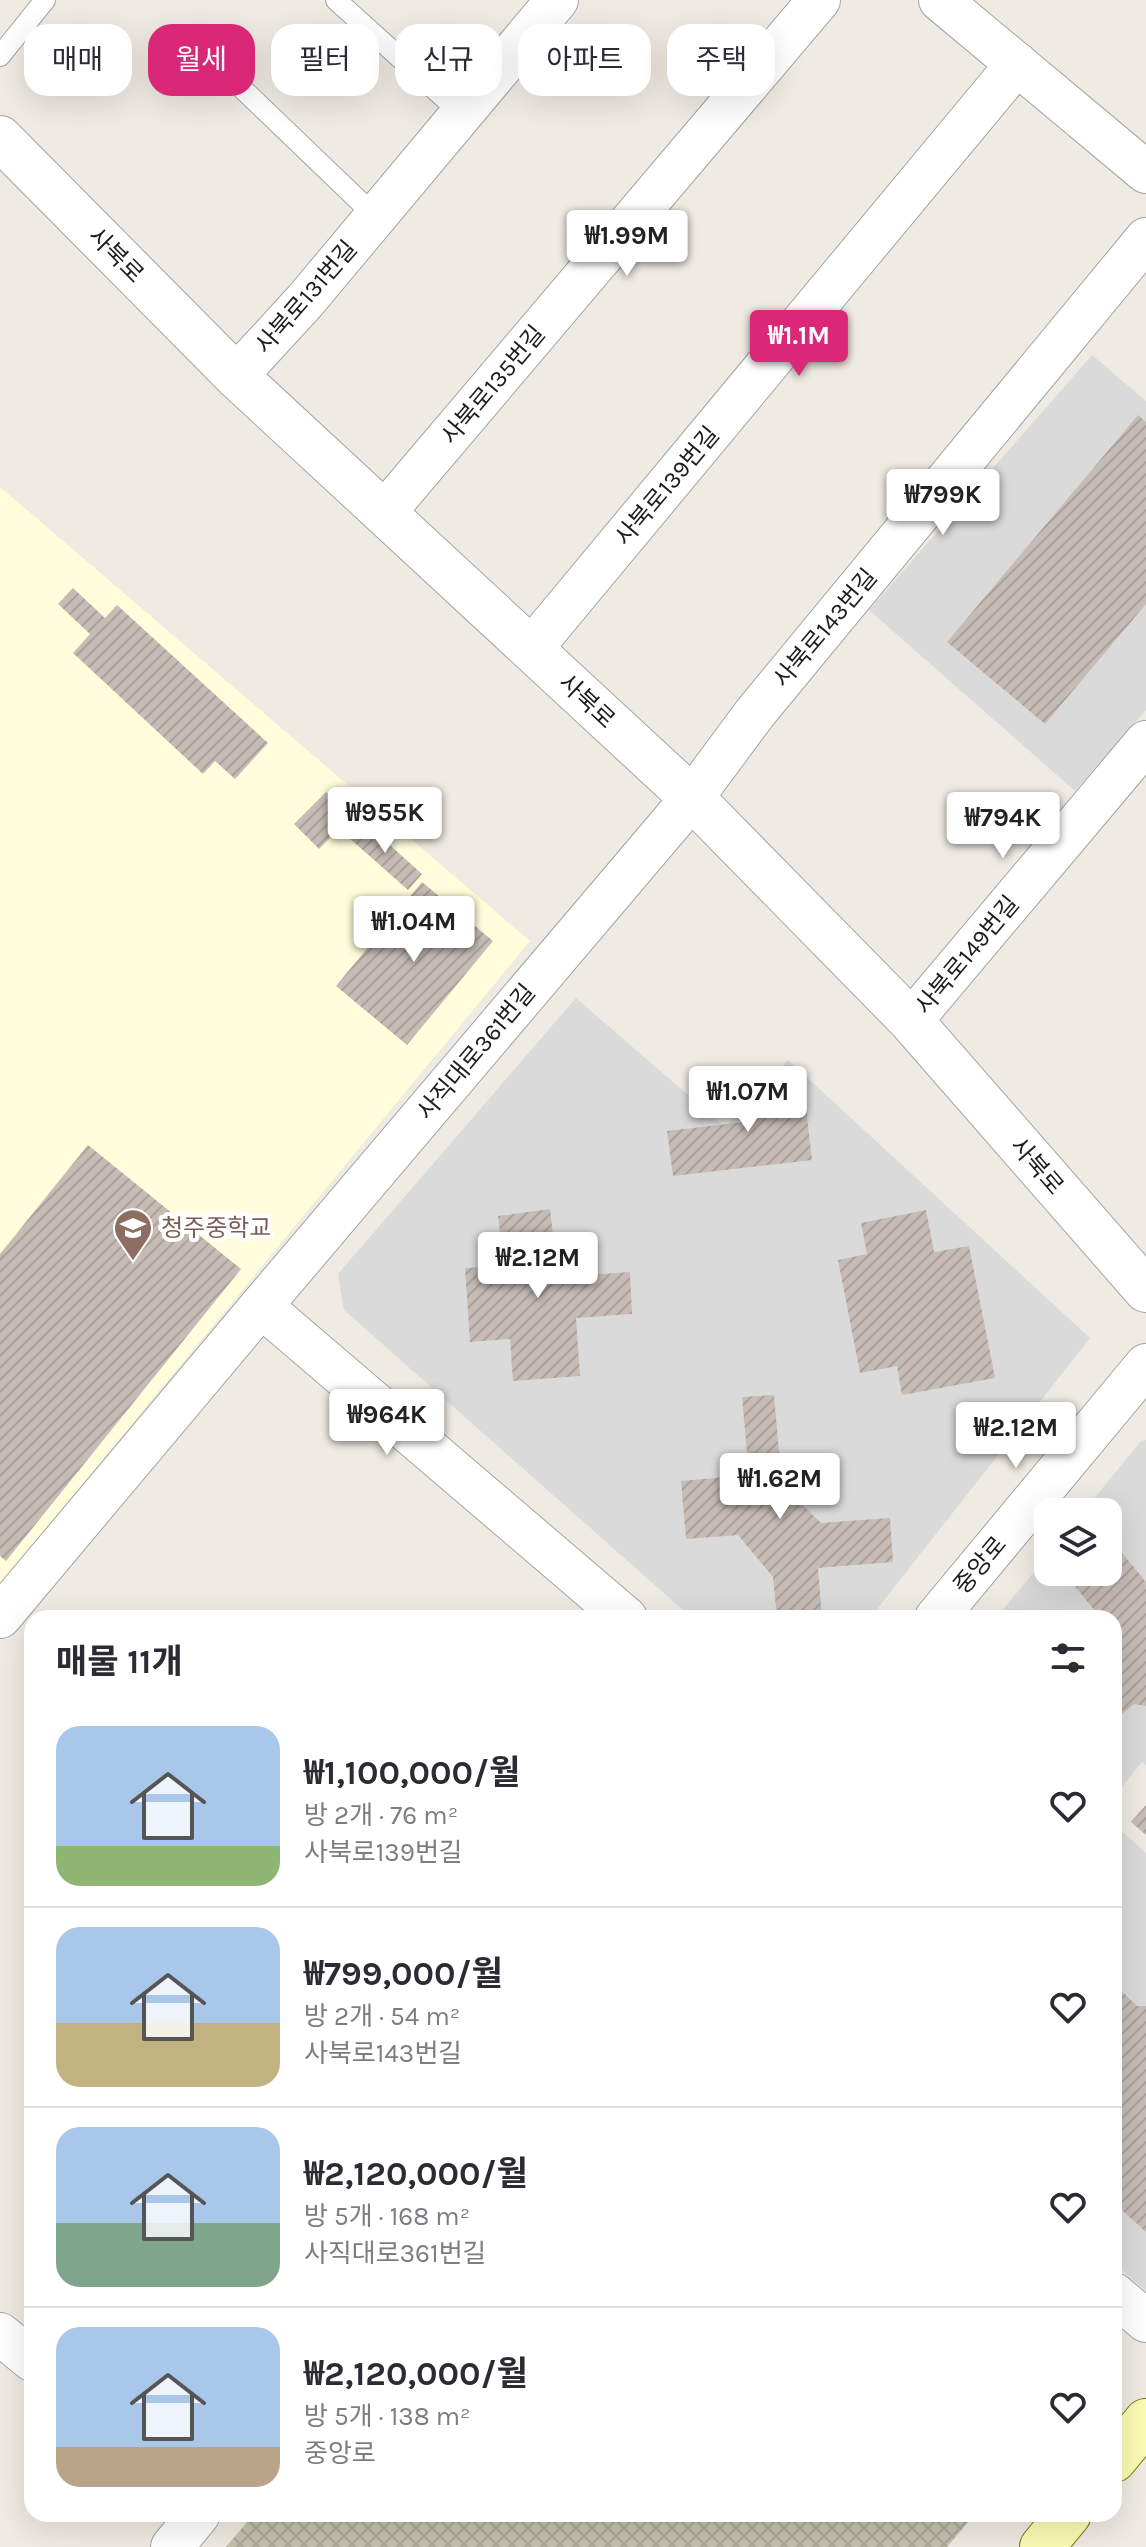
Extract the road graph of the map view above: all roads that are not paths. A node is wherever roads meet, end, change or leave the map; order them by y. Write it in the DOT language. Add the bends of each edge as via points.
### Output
graph roads {
  1 [pos="45,0"];
  2 [pos="336,0"];
  3 [pos="557,0"];
  4 [pos="819,0"];
  5 [pos="940,0"];
  6 [pos="0,56"];
  7 [pos="1017,64"];
  8 [pos="250,96"];
  9 [pos="462,114"];
  10 [pos="0,138"];
  11 [pos="1146,172"];
  12 [pos="375,216"];
  13 [pos="1146,239"];
  14 [pos="236,376"];
  15 [pos="384,513"];
  16 [pos="531,649"];
  17 [pos="1146,742"];
  18 [pos="692,798"];
  19 [pos="911,1021"];
  20 [pos="1146,1290"];
  21 [pos="261,1306"];
  22 [pos="1146,1365"];
  23 [pos="617,1610"];
  24 [pos="943,1610"];
  25 [pos="0,1617"];
  26 [pos="1122,2301"];
  27 [pos="1146,2321"];
  28 [pos="0,2334"];
  29 [pos="24,2354"];
  30 [pos="1146,2421"];
  31 [pos="1122,2450"];
  32 [pos="192,2522"];
  33 [pos="1062,2522"];
  34 [pos="172,2547"];
  35 [pos="1042,2547"];
  1 -- 6 [label="lane"];
  2 -- 9 [label="lane"];
  3 -- 9 [label="street, 사북로131번길"];
  4 -- 15 [label="street, 사북로135번길"];
  5 -- 7 [label="street"];
  7 -- 11 [label="street"];
  7 -- 16 [label="street, 사북로139번길"];
  8 -- 12 [label="lane"];
  9 -- 12 [label="street, 사북로131번길"];
  10 -- 14 [label="street, 사북로"];
  12 -- 14 [label="street, 사북로131번길"];
  13 -- 18 [label="street, 사북로143번길" via="755,713"];
  14 -- 15 [label="street, 사북로"];
  15 -- 16 [label="street, 사북로"];
  16 -- 18 [label="street, 사북로"];
  17 -- 19 [label="street, 사북로149번길"];
  18 -- 19 [label="street, 사북로"];
  18 -- 21 [label="street, 사직대로361번길"];
  19 -- 20 [label="street, 사북로"];
  21 -- 23 [label="street"];
  21 -- 25 [label="street, 사직대로361번길"];
  22 -- 24 [label="street, 중앙로"];
  26 -- 27 [label="street"];
  28 -- 29 [label="street"];
  30 -- 31 [label="main road"];
  32 -- 34 [label="street"];
  33 -- 35 [label="main road"];
}
